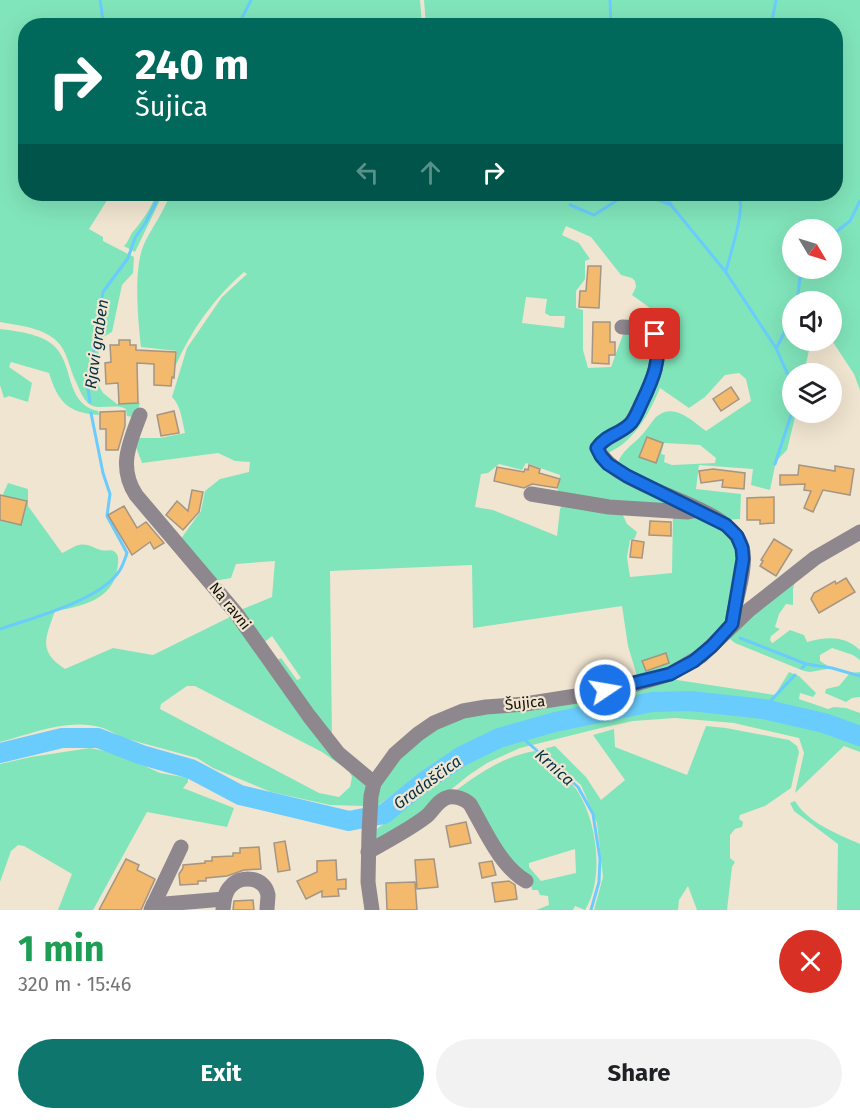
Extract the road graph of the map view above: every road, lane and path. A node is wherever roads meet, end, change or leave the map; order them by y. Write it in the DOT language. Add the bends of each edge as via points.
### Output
graph roads {
  1 [pos="622,327"];
  2 [pos="140,415"];
  3 [pos="531,494"];
  4 [pos="698,510"];
  5 [pos="860,532"];
  6 [pos="732,624"];
  7 [pos="373,790"];
  8 [pos="181,847"];
  9 [pos="368,852"];
  10 [pos="526,881"];
  11 [pos="224,904"];
  12 [pos="152,908"];
  13 [pos="267,910"];
  14 [pos="372,910"];
  1 -- 4 [label="street" via="643,328 655,334 657,367 631,423 601,441 597,448 608,464 627,476"];
  2 -- 7 [label="street, Na ravni" via="125,466 130,486 236,613 309,716"];
  3 -- 4 [label="street" via="609,507"];
  4 -- 6 [label="street" via="726,525 742,548"];
  5 -- 6 [label="street, Šujica" via="815,558"];
  6 -- 7 [label="street, Šujica" via="701,656 670,674 589,694 463,711 434,723 395,754"];
  7 -- 9 [label="street"];
  8 -- 12 [label="street"];
  9 -- 10 [label="street" via="427,816 439,802 448,797 458,798 470,804 505,861"];
  9 -- 14 [label="street"];
  11 -- 12 [label="street"];
  11 -- 13 [label="street" via="230,887 249,878 265,887"];
}
